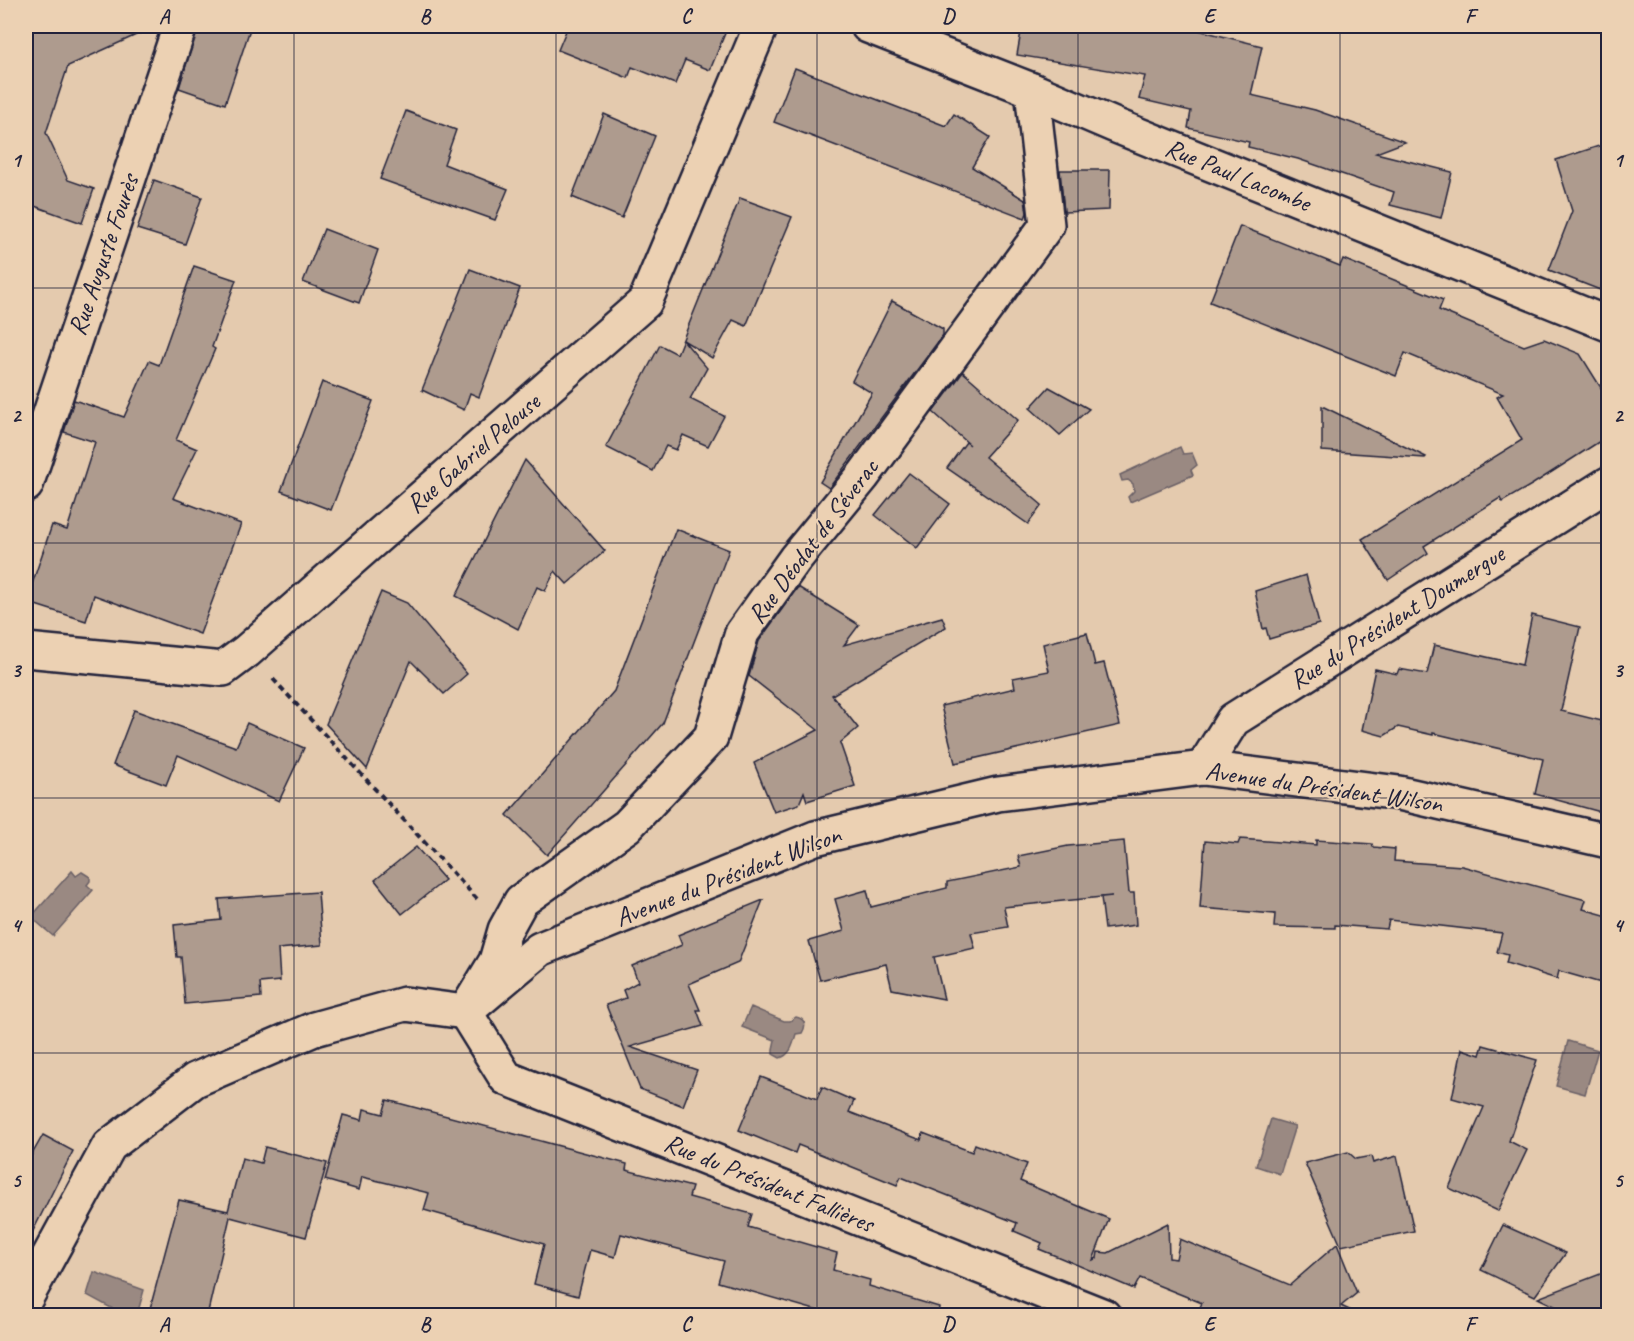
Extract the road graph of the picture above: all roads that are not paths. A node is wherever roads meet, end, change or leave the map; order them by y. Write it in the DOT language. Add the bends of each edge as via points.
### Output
graph roads {
  1 [pos="180,26"];
  2 [pos="761,26"];
  3 [pos="868,26"];
  4 [pos="1032,90"];
  5 [pos="1608,324"];
  6 [pos="1608,484"];
  7 [pos="26,485"];
  8 [pos="26,650"];
  9 [pos="1203,768"];
  10 [pos="1608,841"];
  11 [pos="465,1012"];
  12 [pos="26,1298"];
  13 [pos="1104,1316"];
  1 -- 7 [label="street, Rue Auguste Fourès"];
  2 -- 8 [label="street, Rue Gabriel Pelouse" via="645,302 247,651 223,669"];
  3 -- 4 [label="street, Rue Paul Lacombe"];
  4 -- 5 [label="street, Rue Paul Lacombe"];
  4 -- 11 [label="street, Rue Déodat de Séverac" via="1047,225 742,633 711,737 627,826 521,901 505,930 496,961"];
  6 -- 9 [label="street, Rue du Président Doumergue" via="1233,720"];
  9 -- 10 [label="street, Avenue du Président Wilson" via="1400,793"];
  9 -- 11 [label="street, Avenue du Président Wilson" via="998,794 815,838 540,949"];
  11 -- 12 [label="street" via="405,1004 314,1029 195,1080 109,1146"];
  11 -- 13 [label="street, Rue du Président Fallières" via="506,1078"];
}
